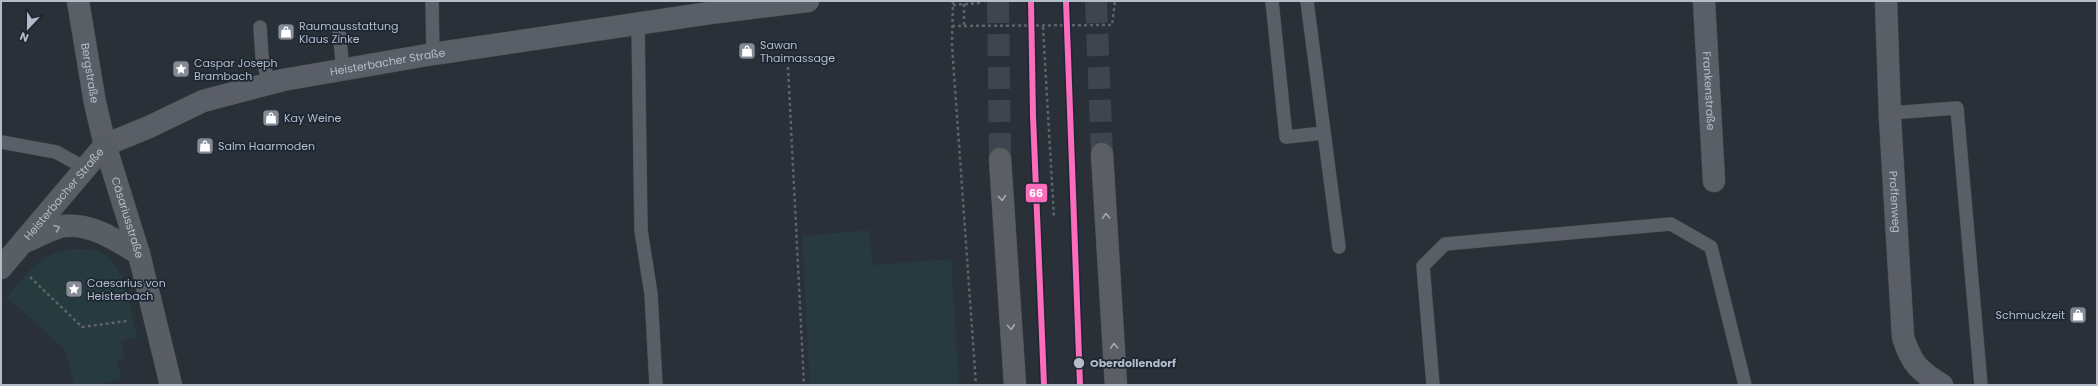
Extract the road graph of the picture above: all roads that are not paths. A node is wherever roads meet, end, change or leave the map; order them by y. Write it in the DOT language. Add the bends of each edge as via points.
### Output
graph roads {
  1 [pos="78,1"];
  2 [pos="432,1"];
  3 [pos="808,1"];
  4 [pos="1272,1"];
  5 [pos="1307,1"];
  6 [pos="1704,1"];
  7 [pos="1886,1"];
  8 [pos="785,3"];
  9 [pos="638,24"];
  10 [pos="260,26"];
  11 [pos="339,31"];
  12 [pos="433,54"];
  13 [pos="343,70"];
  14 [pos="269,84"];
  15 [pos="1890,113"];
  16 [pos="1324,133"];
  17 [pos="1,142"];
  18 [pos="105,145"];
  19 [pos="1102,154"];
  20 [pos="1000,159"];
  21 [pos="85,168"];
  22 [pos="1714,181"];
  23 [pos="1339,247"];
  24 [pos="138,254"];
  25 [pos="10,256"];
  26 [pos="1932,382"];
  27 [pos="171,385"];
  28 [pos="656,385"];
  29 [pos="1015,385"];
  30 [pos="1116,385"];
  31 [pos="1433,385"];
  32 [pos="1744,385"];
  33 [pos="1981,385"];
  1 -- 18 [label="street, Bergstraße" via="95,103"];
  2 -- 12 [label="lane"];
  3 -- 8 [label="street, Heisterbacher Straße"];
  4 -- 16 [label="lane" via="1286,137"];
  5 -- 16 [label="lane"];
  6 -- 22 [label="street, Frankenstraße"];
  7 -- 15 [label="street, Proffenweg"];
  8 -- 9 [label="street, Heisterbacher Straße"];
  9 -- 12 [label="street, Heisterbacher Straße"];
  9 -- 28 [label="lane" via="641,230 651,294"];
  10 -- 14 [label="lane" via="262,57"];
  11 -- 13 [label="lane"];
  12 -- 13 [label="street, Heisterbacher Straße"];
  13 -- 14 [label="street, Heisterbacher Straße"];
  14 -- 18 [label="street, Heisterbacher Straße" via="202,101"];
  15 -- 26 [label="street, Proffenweg" via="1903,338 1909,357"];
  15 -- 33 [label="lane" via="1956,108"];
  16 -- 23 [label="lane"];
  17 -- 21 [label="lane" via="56,152"];
  18 -- 21 [label="main road, Heisterbacher Straße"];
  18 -- 24 [label="main road, Cäsariusstraße"];
  30 -- 19 [label="highway, one-way"];
  20 -- 29 [label="highway, one-way"];
  21 -- 25 [label="main road, Heisterbacher Straße"];
  25 -- 24 [label="main road, Heisterbacher Straße, one-way" via="64,226 94,229 114,238"];
  24 -- 27 [label="main road, Cäsariusstraße"];
  31 -- 32 [label="lane" via="1423,266 1445,244 1671,224 1711,246"];
}
